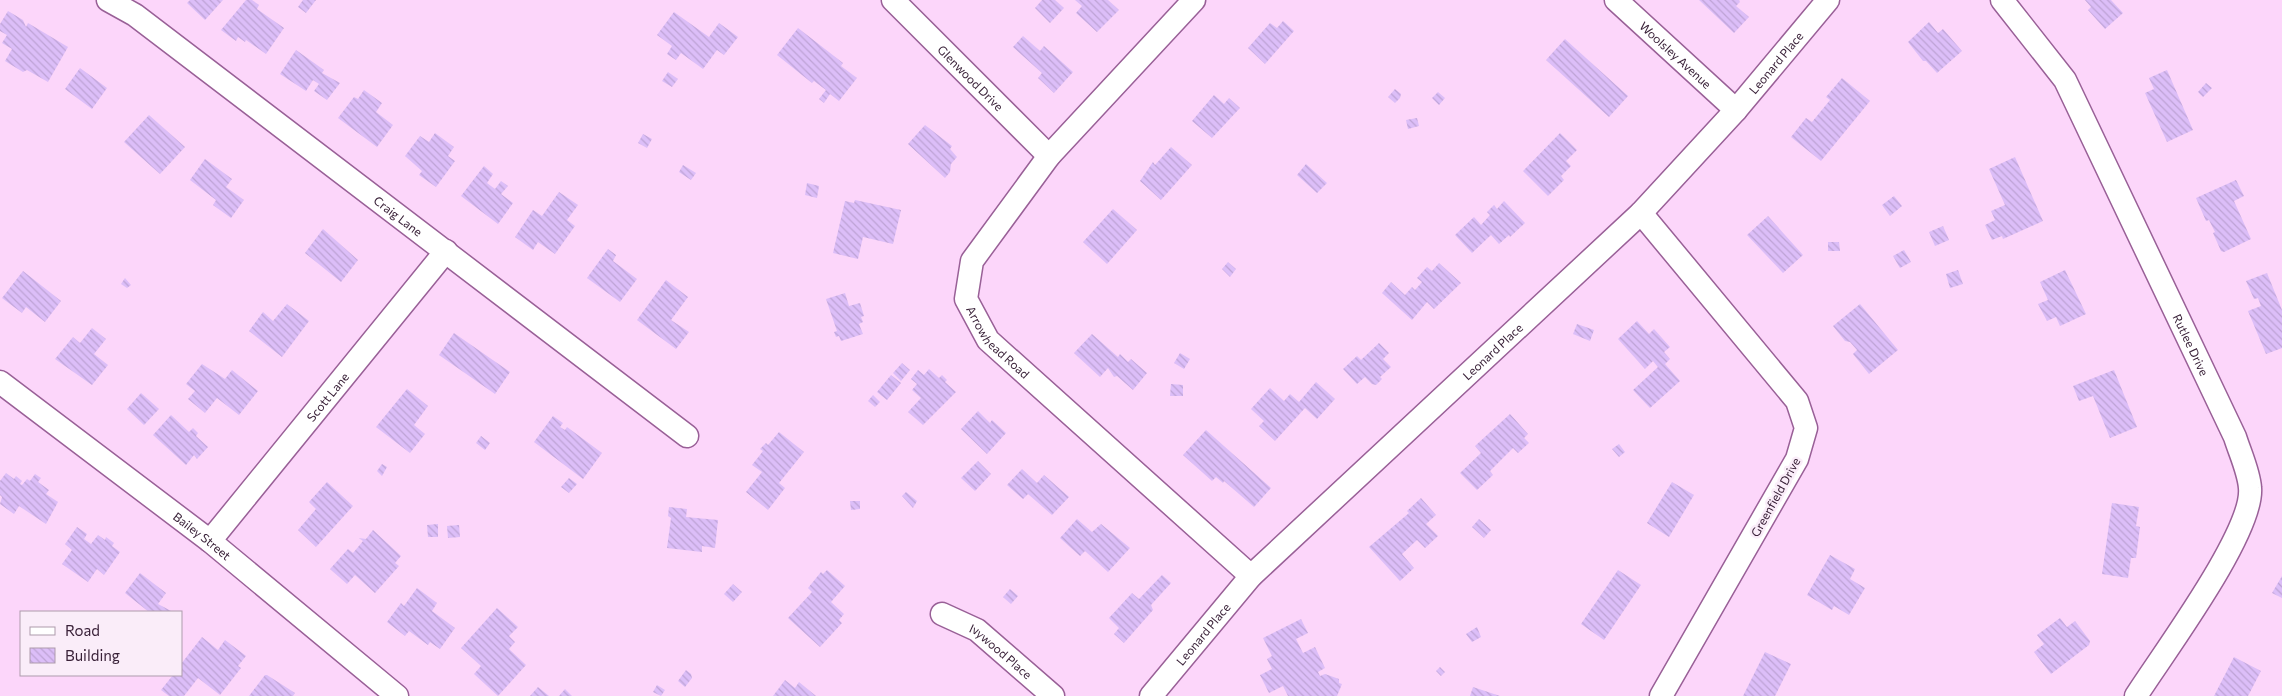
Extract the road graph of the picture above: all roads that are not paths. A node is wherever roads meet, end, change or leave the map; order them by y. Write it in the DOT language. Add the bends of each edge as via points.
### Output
graph roads {
  1 [pos="108,0"];
  2 [pos="893,0"];
  3 [pos="1194,0"];
  4 [pos="1616,0"];
  5 [pos="1828,0"];
  6 [pos="2002,0"];
  7 [pos="140,8"];
  8 [pos="1736,110"];
  9 [pos="1049,156"];
  10 [pos="1641,213"];
  11 [pos="446,251"];
  12 [pos="0,382"];
  13 [pos="686,436"];
  14 [pos="210,541"];
  15 [pos="1251,576"];
  16 [pos="942,614"];
  17 [pos="397,696"];
  18 [pos="1053,696"];
  19 [pos="1151,696"];
  20 [pos="1661,696"];
  21 [pos="2136,696"];
  1 -- 7 [label="street, Craig Lane"];
  2 -- 9 [label="street, Glenwood Drive"];
  3 -- 9 [label="street, Arrowhead Road"];
  4 -- 8 [label="street, Woolsley Avenue"];
  5 -- 8 [label="street, Leonard Place"];
  6 -- 21 [label="street, Rutlee Drive" via="2065,80 2235,437 2250,489 2246,516 2227,557"];
  7 -- 11 [label="street, Craig Lane"];
  8 -- 10 [label="street, Leonard Place"];
  9 -- 15 [label="street, Arrowhead Road" via="972,261 966,299 988,340"];
  10 -- 15 [label="street, Leonard Place"];
  10 -- 20 [label="street, Greenfield Drive" via="1797,401 1806,428 1798,459"];
  11 -- 13 [label="street, Craig Lane"];
  11 -- 14 [label="street, Scott Lane"];
  12 -- 14 [label="street, Bailey Street"];
  14 -- 17 [label="street, Bailey Street"];
  15 -- 19 [label="street, Leonard Place"];
  16 -- 18 [label="street, Ivywood Place" via="977,630"];
}
